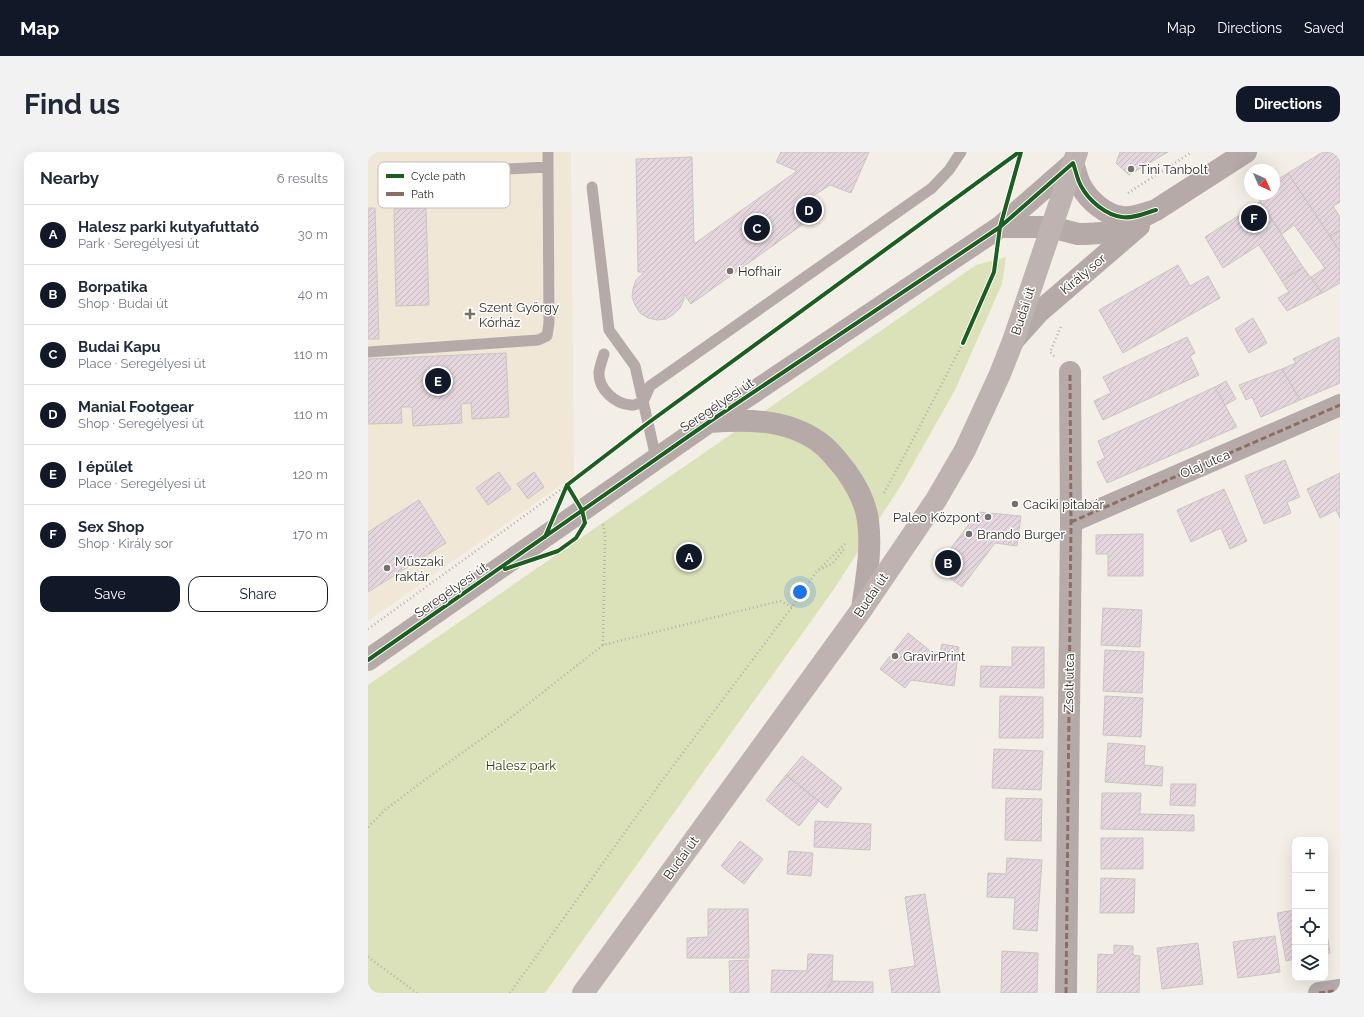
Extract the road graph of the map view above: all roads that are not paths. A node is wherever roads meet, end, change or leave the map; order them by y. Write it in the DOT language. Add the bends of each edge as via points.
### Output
graph roads {
  1 [pos="548,152"];
  2 [pos="961,152"];
  3 [pos="1246,152"];
  4 [pos="1075,157"];
  5 [pos="548,167"];
  6 [pos="510,169"];
  7 [pos="592,187"];
  8 [pos="1156,210"];
  9 [pos="1000,227"];
  10 [pos="1051,227"];
  11 [pos="1013,341"];
  12 [pos="368,352"];
  13 [pos="604,354"];
  14 [pos="1070,372"];
  15 [pos="643,402"];
  16 [pos="1340,405"];
  17 [pos="709,422"];
  18 [pos="656,458"];
  19 [pos="1071,522"];
  20 [pos="862,609"];
  21 [pos="368,660"];
  22 [pos="1340,990"];
  23 [pos="583,993"];
  24 [pos="1066,993"];
  25 [pos="1319,993"];
  1 -- 5 [label="lane"];
  2 -- 15 [label="lane" via="932,188 650,386"];
  3 -- 8 [label="street, Király sor"];
  4 -- 8 [label="street, Király sor" via="1078,180 1082,188 1101,208 1123,217"];
  4 -- 9 [label="street, Seregélyesi út"];
  4 -- 10 [label="main road, Budai út"];
  5 -- 6 [label="lane"];
  5 -- 12 [label="lane" via="547,336 538,340"];
  7 -- 15 [label="lane" via="609,330 635,366"];
  8 -- 10 [label="street, Király sor" via="1117,230 1101,233 1078,234"];
  8 -- 11 [label="street, Király sor" via="1039,312"];
  9 -- 10 [label="street"];
  9 -- 17 [label="street, Seregélyesi út"];
  10 -- 11 [label="main road, Budai út"];
  11 -- 20 [label="main road, Budai út" via="965,450 936,500"];
  13 -- 15 [label="lane" via="599,373 601,385 608,394 617,401 632,406"];
  14 -- 19 [label="street, Zsolt utca"];
  15 -- 18 [label="lane"];
  16 -- 19 [label="street, Olaj utca"];
  17 -- 18 [label="street, Seregélyesi út"];
  17 -- 20 [label="street" via="739,419 768,422 790,428 824,446 838,461 858,491 868,521 869,552"];
  18 -- 21 [label="street, Seregélyesi út"];
  19 -- 24 [label="street, Zsolt utca"];
  20 -- 23 [label="main road, Budai út"];
  22 -- 25 [label="street"];
}
